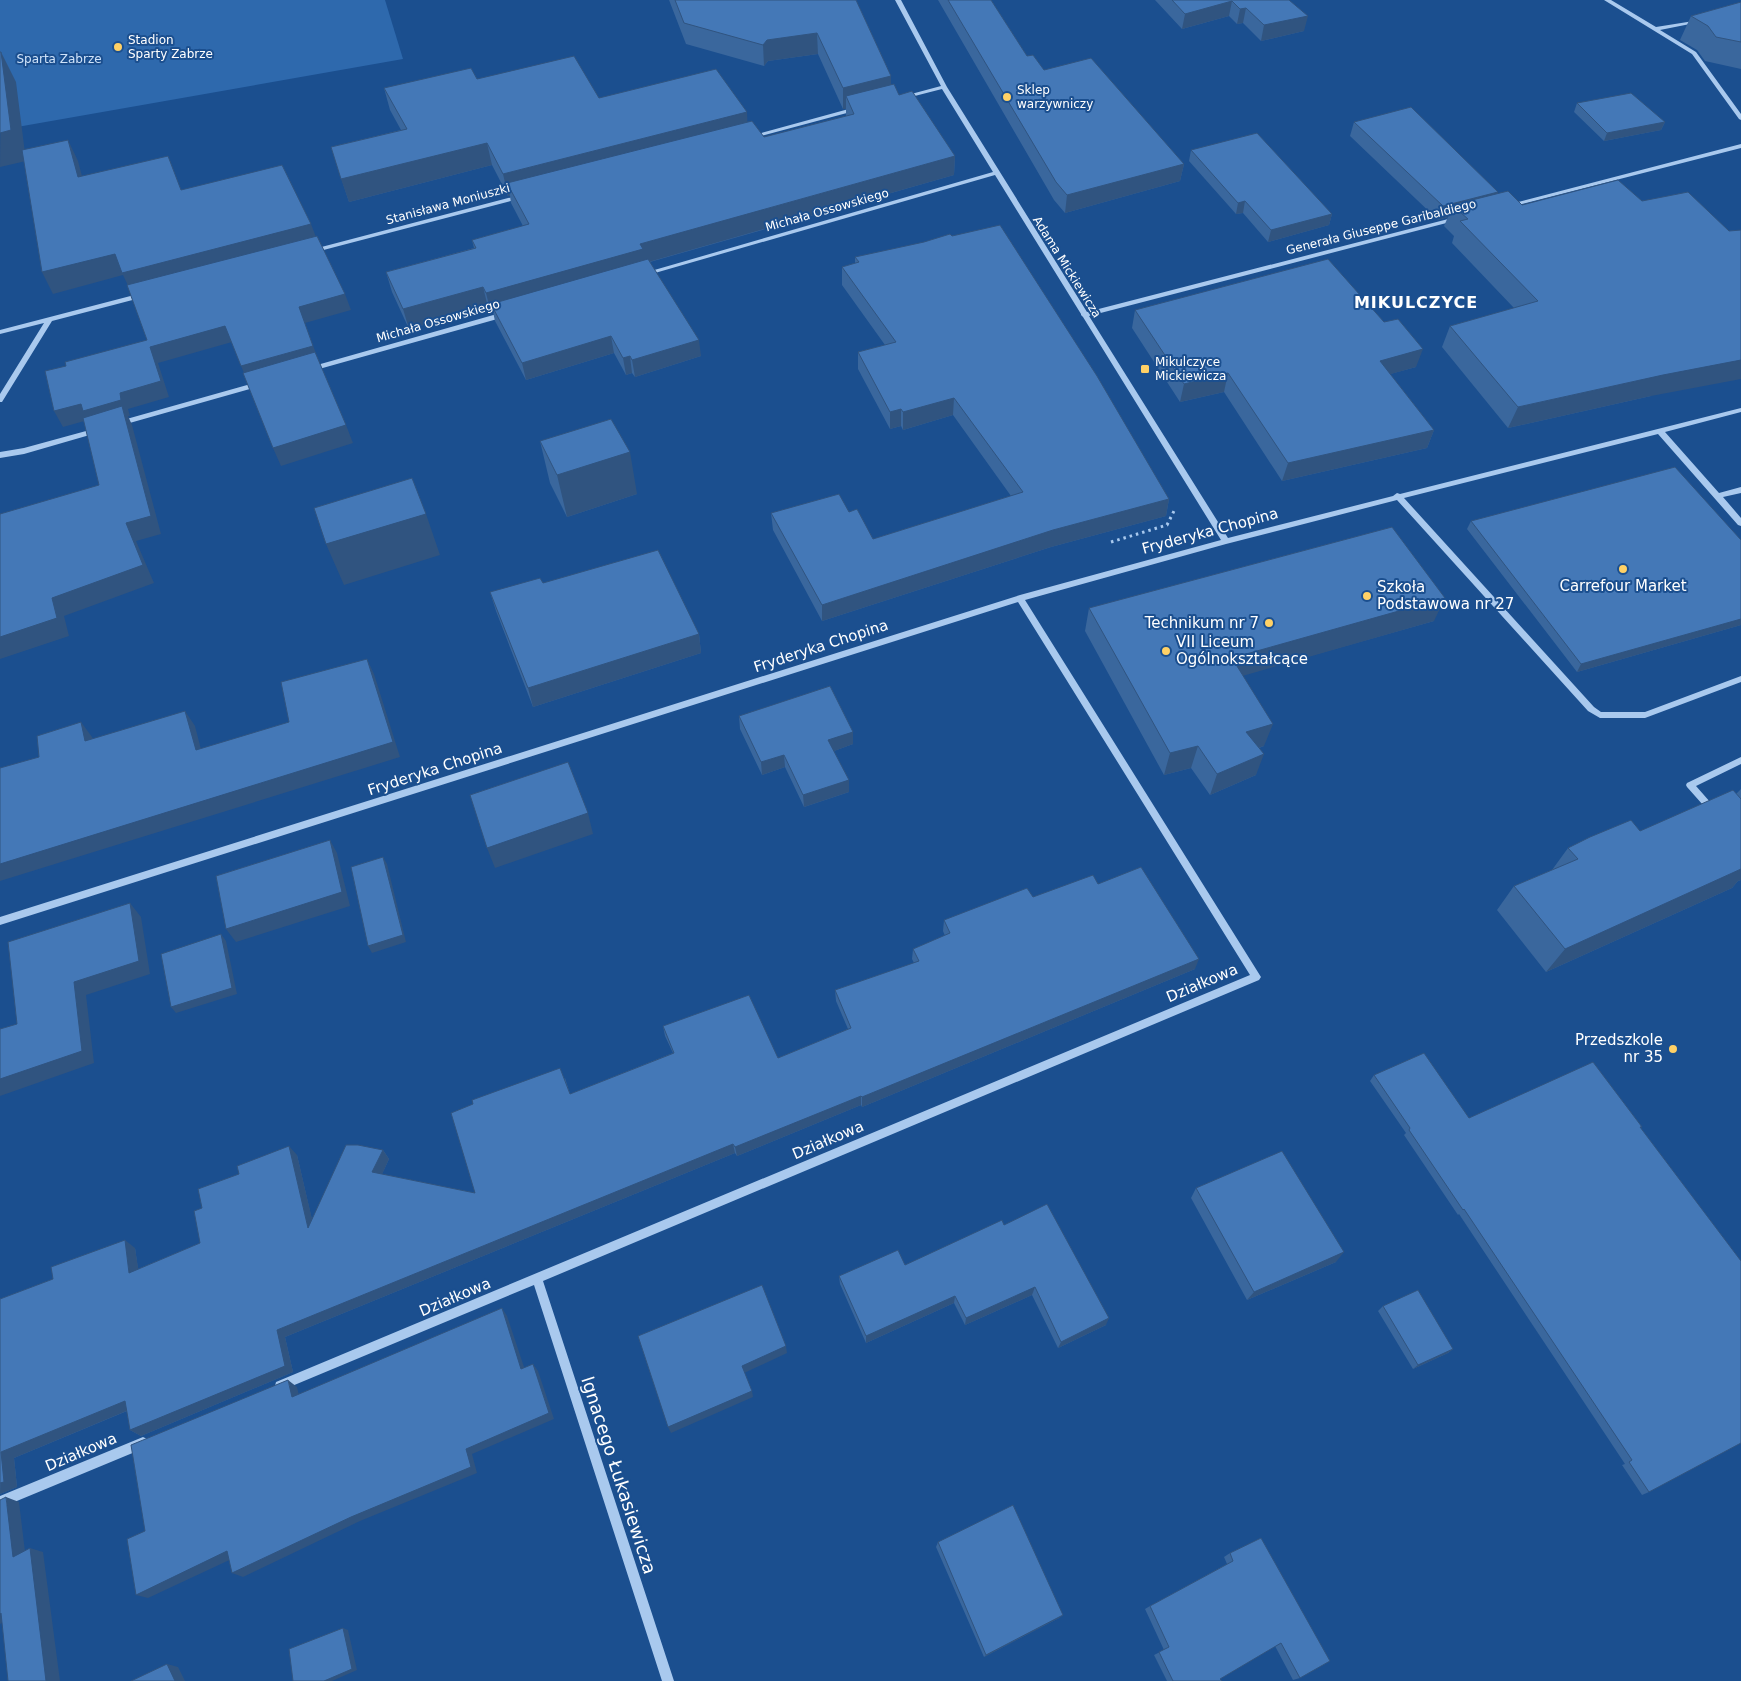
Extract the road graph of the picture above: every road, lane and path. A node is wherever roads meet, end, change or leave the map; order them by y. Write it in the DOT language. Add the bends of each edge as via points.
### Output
graph roads {
  1 [pos="898,0"];
  2 [pos="1607,0"];
  3 [pos="1703,20"];
  4 [pos="1656,29"];
  5 [pos="944,87"];
  6 [pos="893,100"];
  7 [pos="865,107"];
  8 [pos="1741,118"];
  9 [pos="740,140"];
  10 [pos="1741,146"];
  11 [pos="997,174"];
  12 [pos="529,194"];
  13 [pos="1499,208"];
  14 [pos="1461,218"];
  15 [pos="309,252"];
  16 [pos="636,276"];
  17 [pos="146,294"];
  18 [pos="512,312"];
  19 [pos="1084,315"];
  20 [pos="50,318"];
  21 [pos="0,332"];
  22 [pos="301,372"];
  23 [pos="263,383"];
  24 [pos="0,400"];
  25 [pos="1741,410"];
  26 [pos="110,426"];
  27 [pos="100,429"];
  28 [pos="1660,431"];
  29 [pos="0,455"];
  30 [pos="1741,490"];
  31 [pos="1397,496"];
  32 [pos="1717,496"];
  33 [pos="1174,510"];
  34 [pos="1741,523"];
  35 [pos="1226,541"];
  36 [pos="1108,543"];
  37 [pos="1020,598"];
  38 [pos="1741,679"];
  39 [pos="1741,760"];
  40 [pos="1722,820"];
  41 [pos="0,921"];
  42 [pos="537,1279"];
  43 [pos="272,1389"];
  44 [pos="154,1438"];
  45 [pos="0,1502"];
  46 [pos="668,1681"];
  1 -- 5 [label="street, Adama Mickiewicza"];
  2 -- 4 [label="street"];
  3 -- 4 [label="street"];
  4 -- 8 [label="street" via="1694,53"];
  5 -- 6 [label="street"];
  5 -- 11 [label="street, Adama Mickiewicza"];
  7 -- 9 [label="street"];
  10 -- 13 [label="street, Generała Giuseppe Garibaldiego"];
  11 -- 16 [label="street, Michała Ossowskiego"];
  11 -- 19 [label="street, Adama Mickiewicza"];
  12 -- 15 [label="street, Stanisława Moniuszki"];
  14 -- 19 [label="street, Generała Giuseppe Garibaldiego"];
  17 -- 20 [label="street"];
  18 -- 22 [label="street, Michała Ossowskiego"];
  19 -- 35 [label="street, Adama Mickiewicza"];
  20 -- 21 [label="street"];
  20 -- 24 [label="street"];
  23 -- 26 [label="street"];
  25 -- 28 [label="street, Fryderyka Chopina"];
  27 -- 29 [label="street"];
  28 -- 31 [label="street, Fryderyka Chopina"];
  28 -- 32 [label="street"];
  30 -- 32 [label="street"];
  31 -- 35 [label="street, Fryderyka Chopina"];
  31 -- 38 [label="street" via="1600,716 1645,715"];
  32 -- 34 [label="street"];
  33 -- 36 [label="path" via="1167,525"];
  35 -- 37 [label="street, Fryderyka Chopina"];
  37 -- 41 [label="street, Fryderyka Chopina"];
  37 -- 42 [label="street, Działkowa" via="1256,977"];
  39 -- 40 [label="street" via="1690,785"];
  42 -- 43 [label="street, Działkowa"];
  42 -- 46 [label="street, Ignacego Łukasiewicza"];
  44 -- 45 [label="street, Działkowa"];
}
